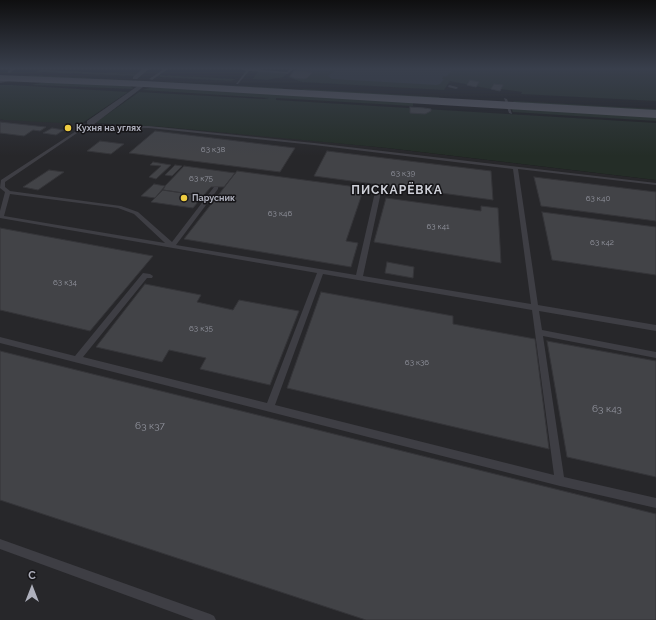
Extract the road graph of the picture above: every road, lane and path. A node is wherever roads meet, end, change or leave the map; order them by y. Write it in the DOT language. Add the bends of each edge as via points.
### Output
graph roads {
  1 [pos="120,98"];
  2 [pos="470,98"];
  3 [pos="508,106"];
  4 [pos="656,107"];
  5 [pos="656,114"];
  6 [pos="88,124"];
  7 [pos="515,167"];
  8 [pos="656,184"];
  9 [pos="216,188"];
  10 [pos="8,192"];
  11 [pos="378,192"];
  12 [pos="0,217"];
  13 [pos="172,246"];
  14 [pos="321,271"];
  15 [pos="150,276"];
  16 [pos="359,278"];
  17 [pos="534,307"];
  18 [pos="656,328"];
  19 [pos="538,332"];
  20 [pos="0,340"];
  21 [pos="656,355"];
  22 [pos="76,360"];
  23 [pos="270,408"];
  24 [pos="560,481"];
  25 [pos="656,503"];
  26 [pos="0,544"];
  27 [pos="210,620"];
  1 -- 6 [label="street"];
  2 -- 3 [label="main road"];
  3 -- 4 [label="main road"];
  3 -- 5 [label="main road"];
  6 -- 7 [label="lane" via="157,128"];
  6 -- 10 [label="lane" via="3,181 2,187"];
  7 -- 8 [label="lane"];
  7 -- 17 [label="lane"];
  9 -- 13 [label="lane"];
  10 -- 12 [label="lane"];
  10 -- 13 [label="lane" via="119,207 136,213"];
  11 -- 16 [label="lane"];
  12 -- 13 [label="lane"];
  13 -- 14 [label="lane"];
  14 -- 16 [label="lane"];
  14 -- 23 [label="lane"];
  15 -- 22 [label="lane" via="145,275"];
  16 -- 17 [label="lane"];
  17 -- 18 [label="lane"];
  17 -- 19 [label="lane"];
  19 -- 21 [label="lane"];
  19 -- 24 [label="lane"];
  20 -- 22 [label="lane"];
  22 -- 23 [label="lane"];
  23 -- 24 [label="lane"];
  24 -- 25 [label="lane"];
  26 -- 27 [label="lane"];
}
